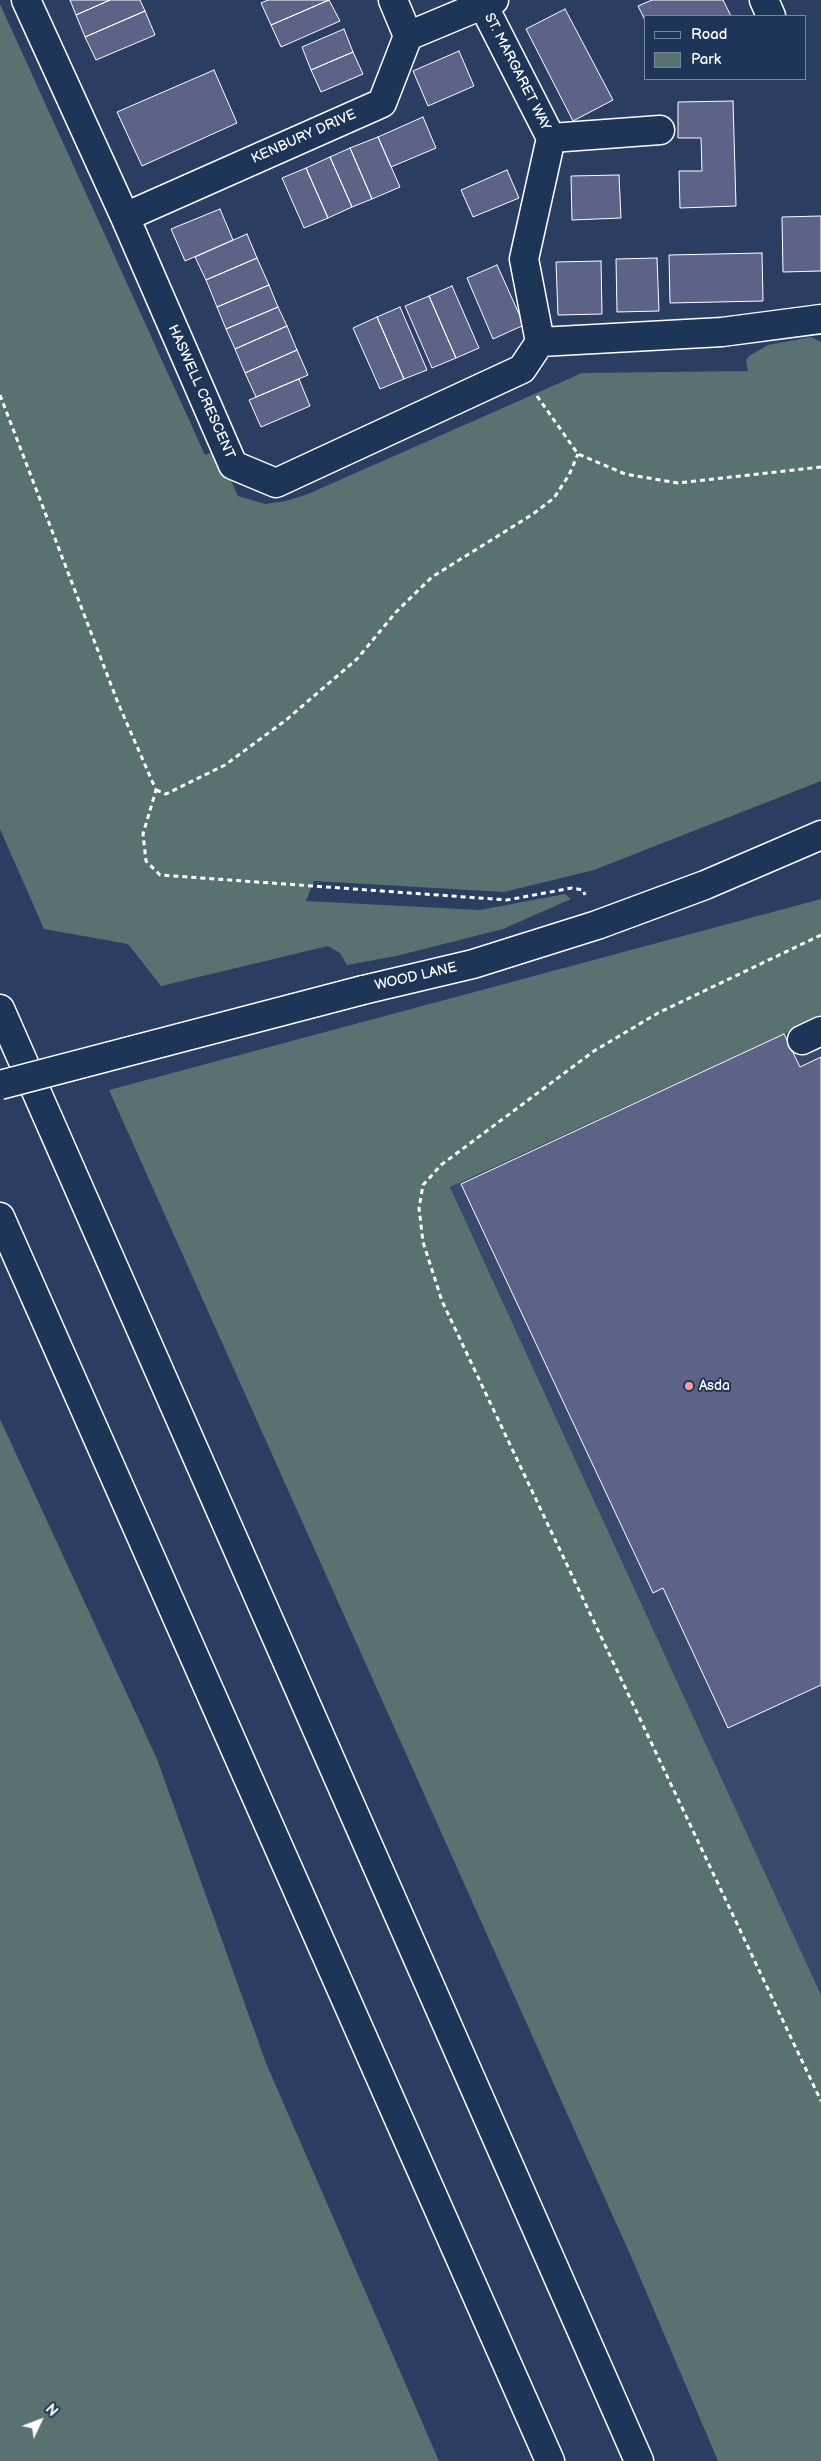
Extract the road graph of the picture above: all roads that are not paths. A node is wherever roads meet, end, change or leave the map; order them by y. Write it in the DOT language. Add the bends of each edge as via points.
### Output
graph roads {
  1 [pos="26,0"];
  2 [pos="393,0"];
  3 [pos="764,0"];
  4 [pos="488,3"];
  5 [pos="771,15"];
  6 [pos="408,36"];
  7 [pos="660,130"];
  8 [pos="551,138"];
  9 [pos="125,217"];
  10 [pos="821,319"];
  11 [pos="540,342"];
  12 [pos="821,835"];
  13 [pos="0,1009"];
  14 [pos="0,1085"];
  15 [pos="0,1216"];
  16 [pos="550,2461"];
  17 [pos="639,2461"];
  1 -- 9 [label="main road, HASWELL CRESCENT"];
  2 -- 6 [label="main road"];
  3 -- 5 [label="main road"];
  4 -- 6 [label="main road"];
  4 -- 8 [label="main road, ST. MARGARET WAY"];
  6 -- 9 [label="main road, KENBURY DRIVE" via="382,103"];
  7 -- 8 [label="main road, ST. MARGARET WAY"];
  8 -- 11 [label="main road, ST. MARGARET WAY" via="524,259"];
  9 -- 11 [label="main road, HASWELL CRESCENT" via="233,465 276,484 522,369"];
  10 -- 11 [label="main road" via="722,332"];
  12 -- 14 [label="main road, WOOD LANE, bridge" via="705,885 597,925 473,964"];
  13 -- 17 [label="main road"];
  15 -- 16 [label="main road"];
}
